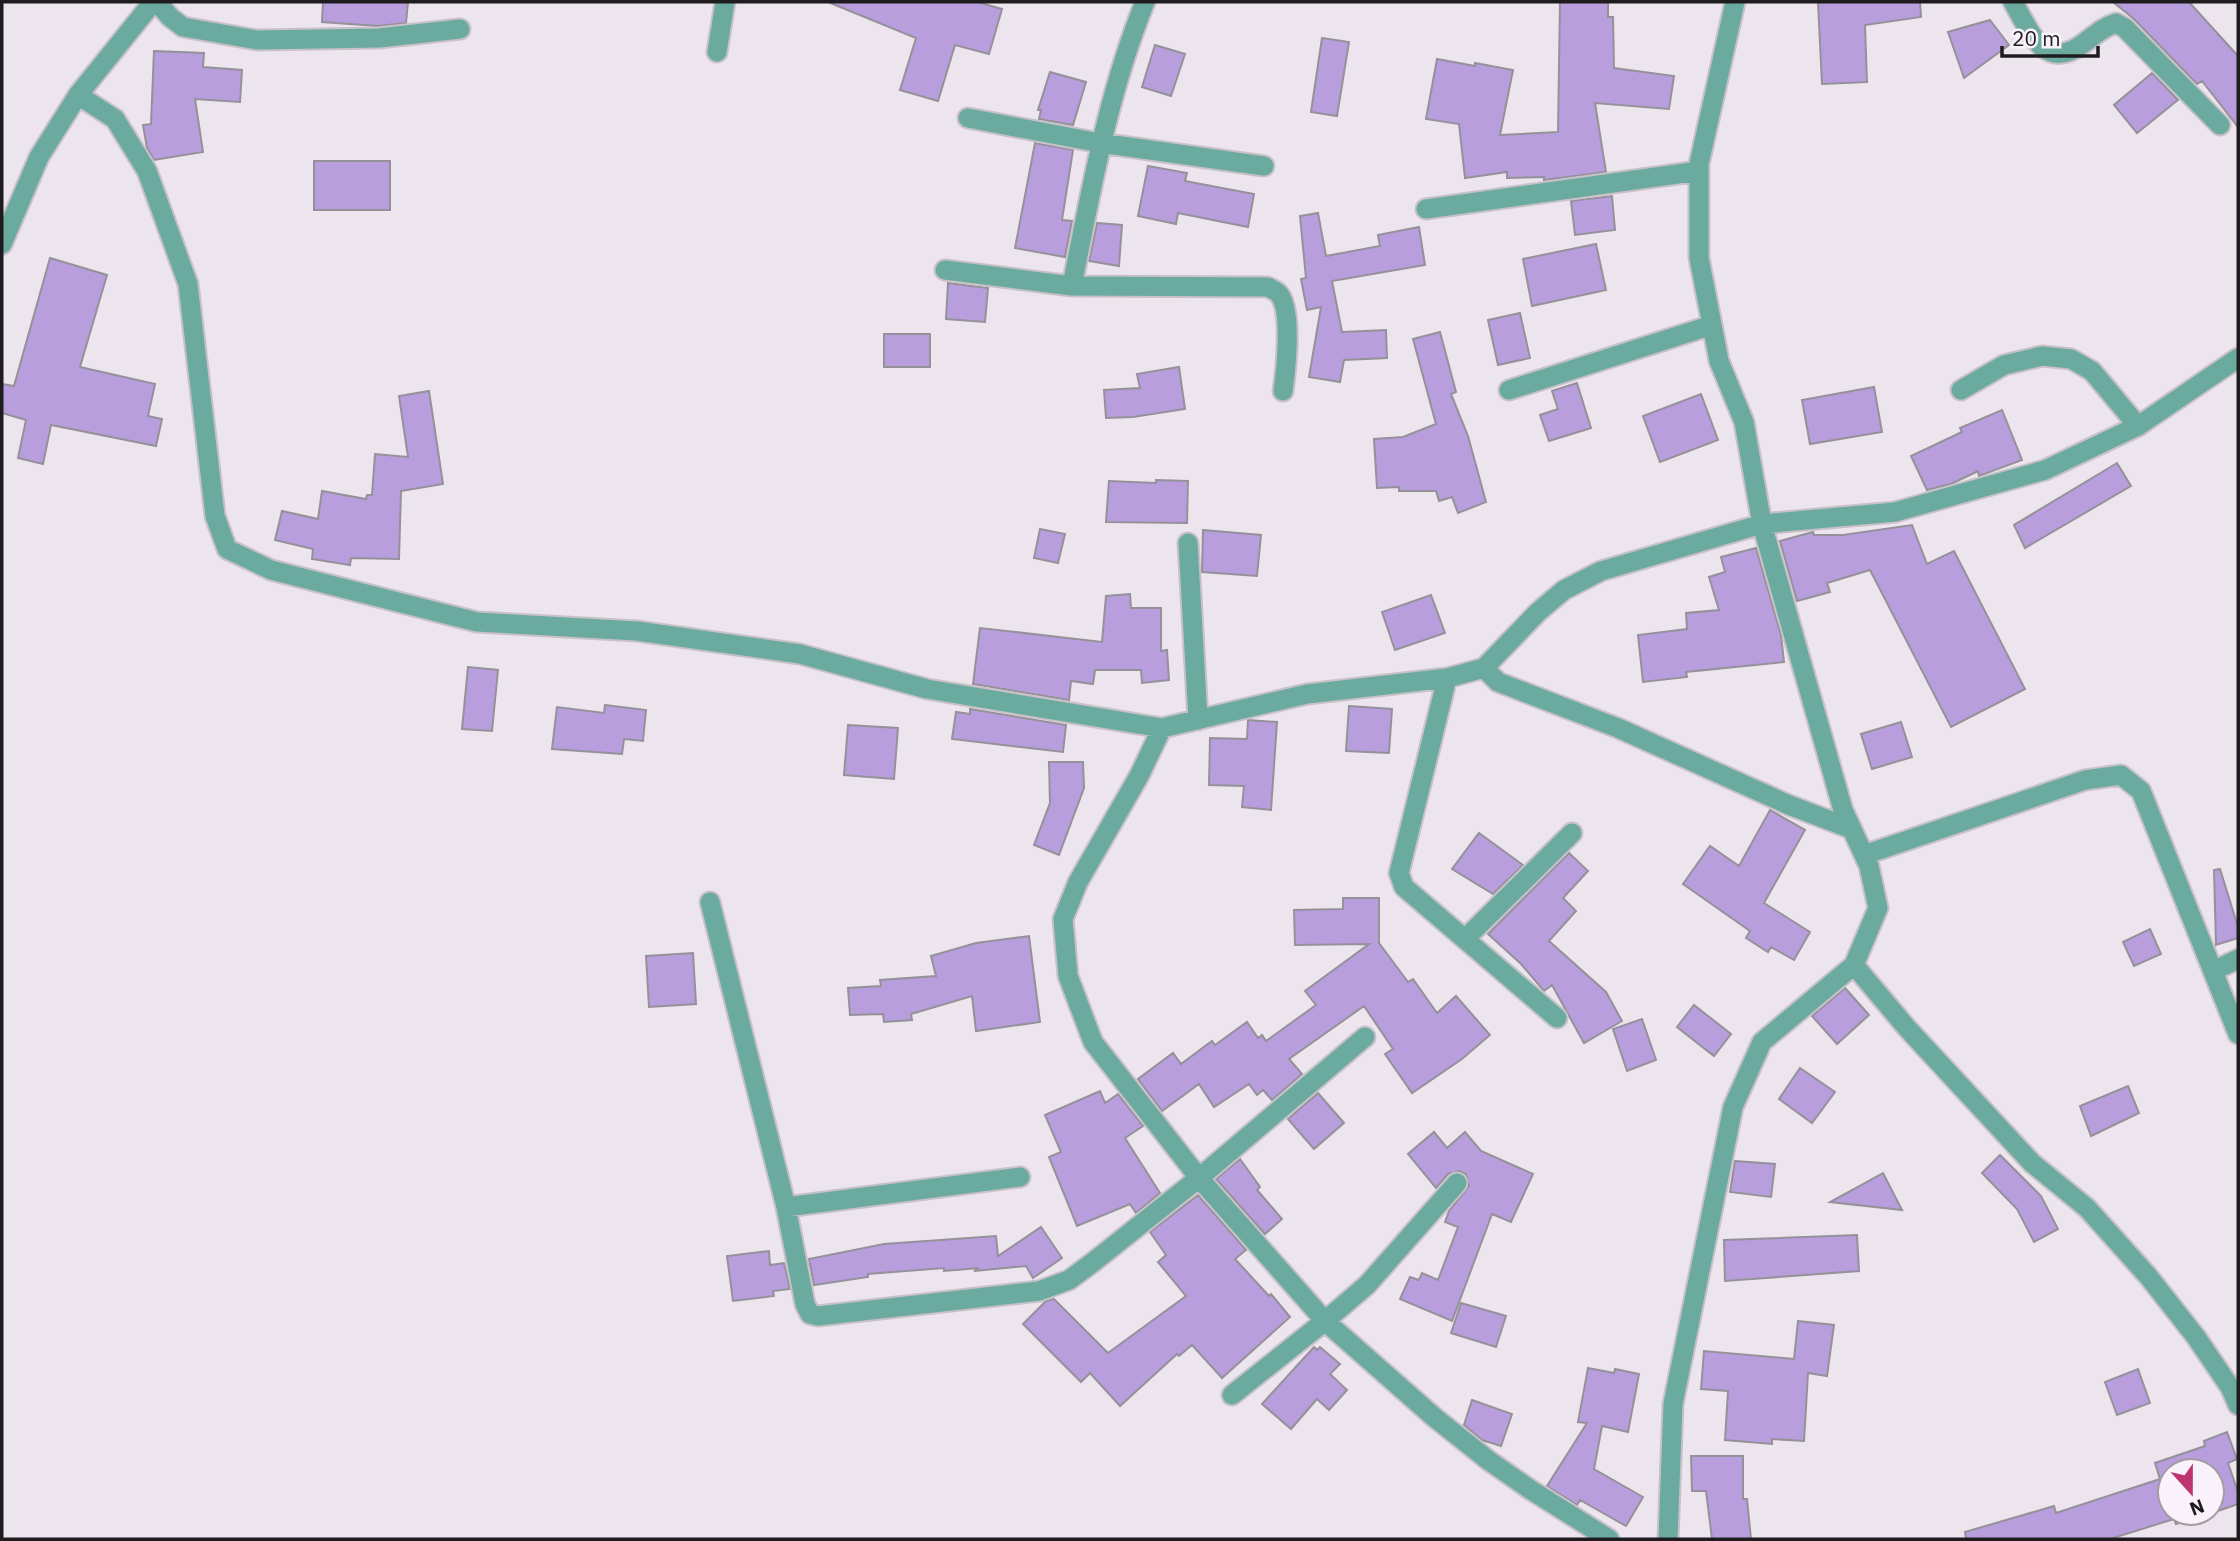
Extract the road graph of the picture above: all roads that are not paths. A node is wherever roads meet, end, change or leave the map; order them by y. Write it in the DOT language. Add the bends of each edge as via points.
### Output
graph roads {
  1 [pos="155,2"];
  2 [pos="725,2"];
  3 [pos="1145,2"];
  4 [pos="1734,2"];
  5 [pos="2014,2"];
  6 [pos="460,29"];
  7 [pos="717,52"];
  8 [pos="78,95"];
  9 [pos="968,118"];
  10 [pos="2220,125"];
  11 [pos="1100,143"];
  12 [pos="1264,166"];
  13 [pos="1699,171"];
  14 [pos="1426,209"];
  15 [pos="2,244"];
  16 [pos="945,270"];
  17 [pos="1072,286"];
  18 [pos="1712,325"];
  19 [pos="2238,358"];
  20 [pos="1509,390"];
  21 [pos="1961,390"];
  22 [pos="1283,391"];
  23 [pos="2138,426"];
  24 [pos="1762,524"];
  25 [pos="1188,543"];
  26 [pos="1484,668"];
  27 [pos="1447,678"];
  28 [pos="1198,720"];
  29 [pos="1162,728"];
  30 [pos="1852,829"];
  31 [pos="1572,833"];
  32 [pos="1864,855"];
  33 [pos="709,902"];
  34 [pos="1465,939"];
  35 [pos="2238,959"];
  36 [pos="1854,965"];
  37 [pos="2213,971"];
  38 [pos="1557,1018"];
  39 [pos="2238,1034"];
  40 [pos="1365,1037"];
  41 [pos="1020,1177"];
  42 [pos="1199,1178"];
  43 [pos="1457,1182"];
  44 [pos="786,1207"];
  45 [pos="1325,1321"];
  46 [pos="1233,1395"];
  47 [pos="2238,1405"];
  48 [pos="1609,1539"];
  49 [pos="1668,1539"];
  1 -- 6 [label="street" via="183,27 257,40 379,38"];
  1 -- 8 [label="street"];
  2 -- 7 [label="street"];
  3 -- 11 [label="street"];
  4 -- 13 [label="street"];
  5 -- 10 [label="street" via="2047,52 2075,50 2106,26 2116,23 2125,28"];
  8 -- 15 [label="street" via="39,157"];
  8 -- 29 [label="street" via="114,119 147,171 188,284 215,516 227,549 271,570 477,622 637,631 800,654 927,689"];
  9 -- 11 [label="street"];
  11 -- 12 [label="street"];
  11 -- 17 [label="street"];
  13 -- 14 [label="street"];
  13 -- 18 [label="street" via="1699,258"];
  16 -- 17 [label="street"];
  17 -- 22 [label="street" via="1268,287 1284,303 1289,352"];
  18 -- 20 [label="street"];
  18 -- 24 [label="street" via="1719,361 1744,422"];
  19 -- 23 [label="street"];
  21 -- 23 [label="street" via="2004,365 2042,356 2071,359 2092,371"];
  23 -- 24 [label="street" via="2045,470 1895,512"];
  24 -- 26 [label="street" via="1601,571 1564,590"];
  24 -- 30 [label="street"];
  25 -- 28 [label="street"];
  26 -- 27 [label="street"];
  26 -- 30 [label="street" via="1498,682"];
  27 -- 28 [label="street" via="1307,694"];
  27 -- 34 [label="street" via="1399,873 1404,887"];
  28 -- 29 [label="street"];
  29 -- 42 [label="street" via="1078,882 1063,919 1068,976 1093,1042"];
  30 -- 32 [label="street"];
  31 -- 34 [label="street"];
  32 -- 36 [label="street" via="1878,908"];
  32 -- 37 [label="street" via="2062,787 2121,775 2141,791"];
  33 -- 44 [label="street"];
  34 -- 38 [label="street"];
  35 -- 37 [label="street"];
  36 -- 47 [label="street" via="2032,1163 2087,1208 2148,1276 2196,1336"];
  36 -- 49 [label="street" via="1762,1042 1733,1107 1673,1404"];
  37 -- 39 [label="street"];
  40 -- 42 [label="street"];
  41 -- 44 [label="street"];
  42 -- 44 [label="street" via="1069,1280 1039,1291 818,1316 810,1314 805,1304"];
  42 -- 45 [label="street"];
  43 -- 45 [label="street" via="1367,1285"];
  45 -- 46 [label="street"];
  45 -- 48 [label="street" via="1488,1460"];
}
